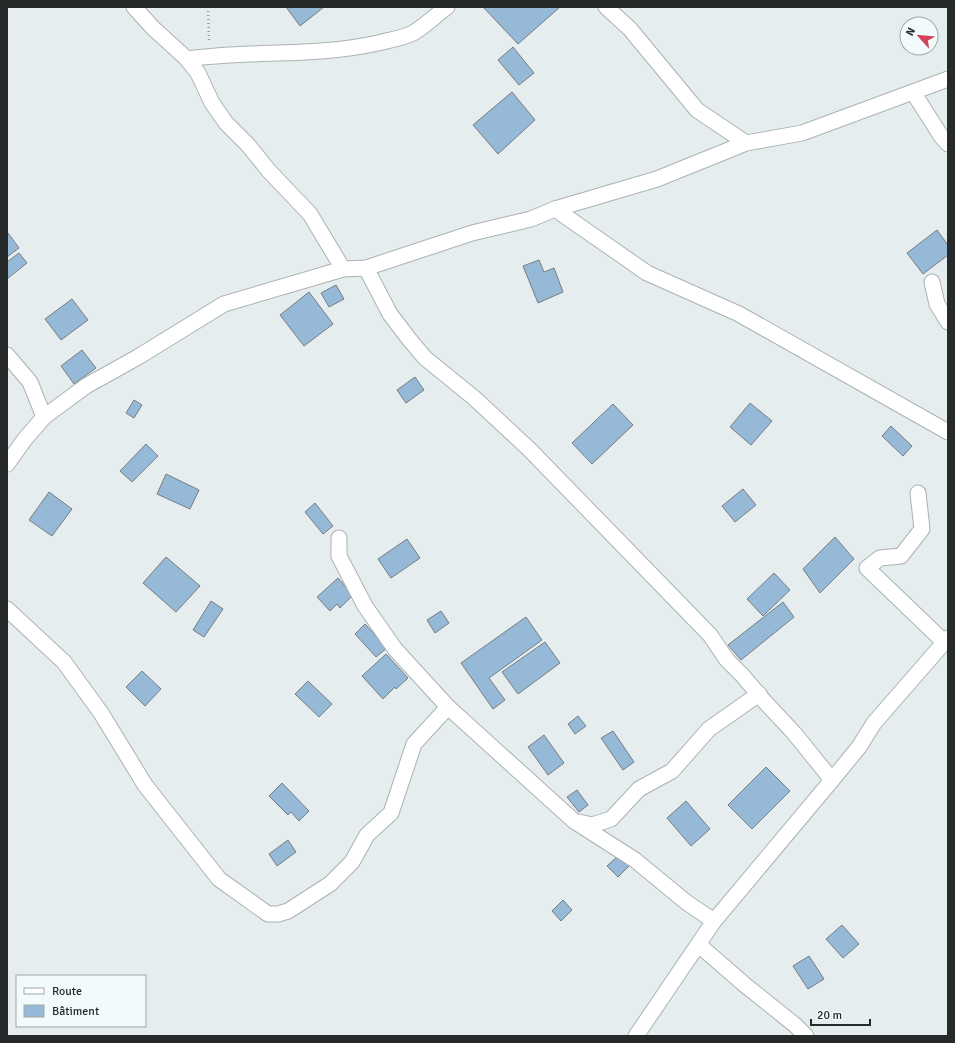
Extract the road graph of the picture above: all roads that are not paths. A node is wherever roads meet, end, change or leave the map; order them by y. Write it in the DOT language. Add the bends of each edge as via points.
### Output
graph roads {
  1 [pos="134,7"];
  2 [pos="447,7"];
  3 [pos="606,7"];
  4 [pos="187,59"];
  5 [pos="948,79"];
  6 [pos="914,92"];
  7 [pos="746,143"];
  8 [pos="948,144"];
  9 [pos="555,209"];
  10 [pos="366,268"];
  11 [pos="343,269"];
  12 [pos="932,282"];
  13 [pos="948,322"];
  14 [pos="7,355"];
  15 [pos="44,417"];
  16 [pos="948,432"];
  17 [pos="7,464"];
  18 [pos="918,493"];
  19 [pos="339,538"];
  20 [pos="7,609"];
  21 [pos="946,640"];
  22 [pos="759,694"];
  23 [pos="448,707"];
  24 [pos="832,780"];
  25 [pos="574,821"];
  26 [pos="714,922"];
  27 [pos="699,945"];
  28 [pos="636,1036"];
  29 [pos="806,1036"];
  1 -- 4 [label="street"];
  2 -- 4 [label="street" via="412,33 365,46 332,51"];
  3 -- 7 [label="street" via="630,29 697,110"];
  4 -- 11 [label="street" via="198,73 212,103 226,123 310,214"];
  5 -- 6 [label="street"];
  6 -- 7 [label="street" via="802,133"];
  6 -- 8 [label="street"];
  7 -- 9 [label="street" via="657,179"];
  9 -- 10 [label="street" via="531,219 472,233"];
  9 -- 16 [label="street" via="647,273 739,314"];
  10 -- 11 [label="street"];
  10 -- 22 [label="street" via="390,314 425,358 473,397 529,449 710,635 727,660"];
  11 -- 15 [label="street" via="224,304 86,386"];
  12 -- 13 [label="street" via="938,304"];
  14 -- 15 [label="street" via="30,382"];
  15 -- 17 [label="street"];
  18 -- 21 [label="street" via="922,529 901,556 880,558 867,568"];
  19 -- 23 [label="street" via="339,556 365,606 395,649"];
  20 -- 23 [label="street" via="64,662 101,713 145,785 220,878 268,914 288,911 330,884 352,862 367,835 392,812 414,744"];
  21 -- 24 [label="street" via="874,723 859,747"];
  22 -- 24 [label="street"];
  22 -- 25 [label="street" via="709,729 672,771 639,790 611,819 592,825"];
  23 -- 25 [label="street"];
  24 -- 26 [label="street"];
  25 -- 26 [label="street" via="635,860"];
  26 -- 27 [label="street"];
  27 -- 28 [label="street"];
  27 -- 29 [label="street"];
}
